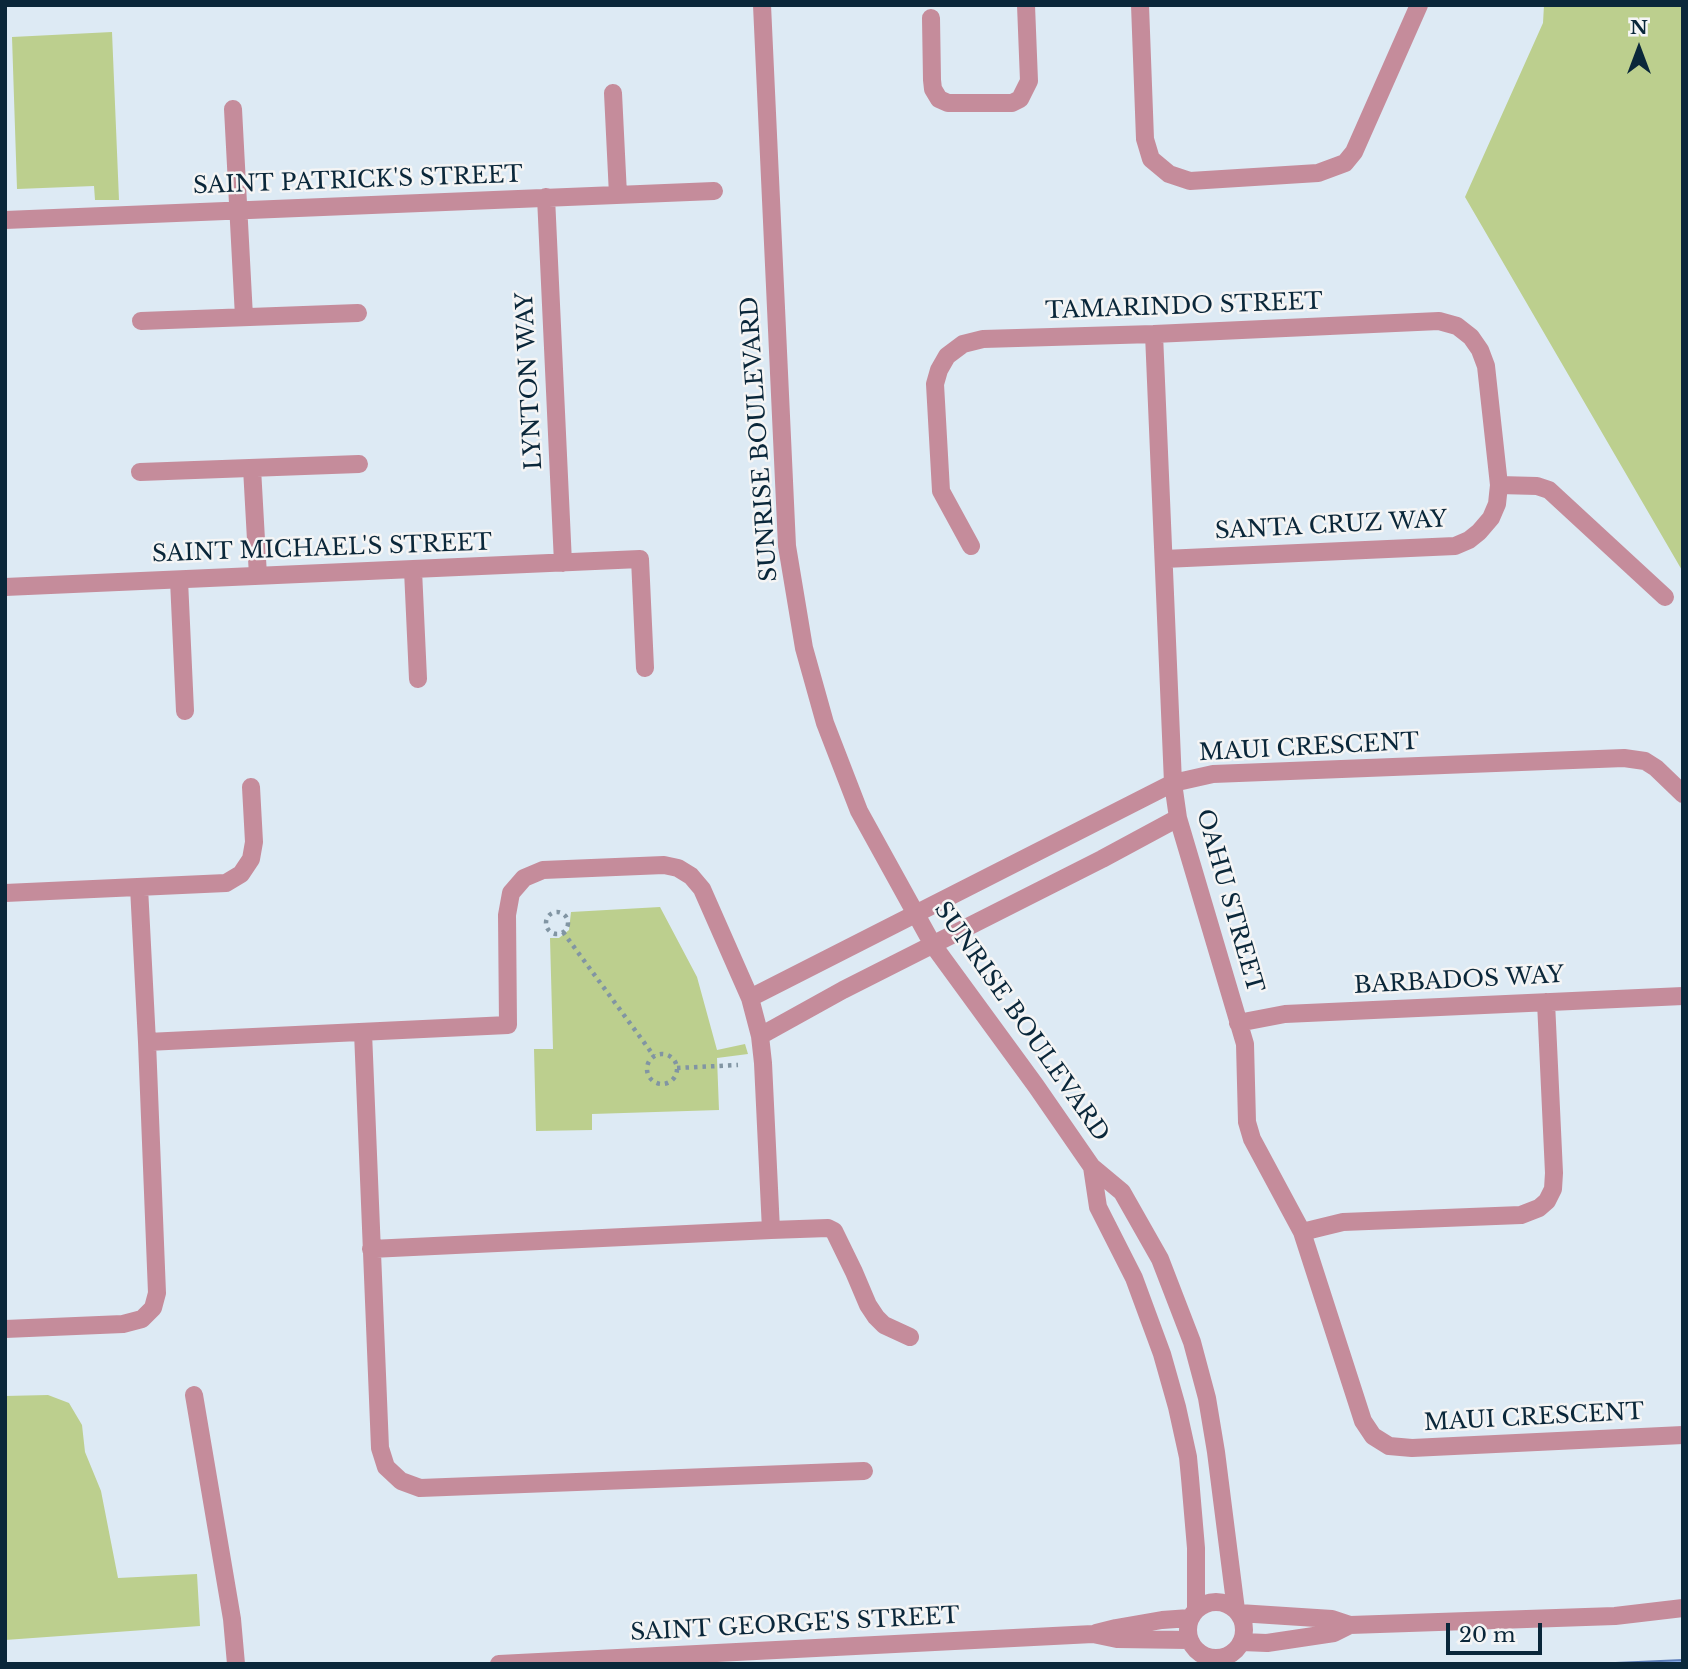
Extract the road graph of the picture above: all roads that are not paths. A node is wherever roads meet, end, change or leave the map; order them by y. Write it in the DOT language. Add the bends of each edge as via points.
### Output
graph roads {
  1 [pos="762,5"];
  2 [pos="1026,5"];
  3 [pos="1140,5"];
  4 [pos="1419,5"];
  5 [pos="931,18"];
  6 [pos="613,93"];
  7 [pos="233,109"];
  8 [pos="714,191"];
  9 [pos="618,195"];
  10 [pos="546,198"];
  11 [pos="238,210"];
  12 [pos="5,220"];
  13 [pos="358,313"];
  14 [pos="244,317"];
  15 [pos="141,321"];
  16 [pos="1154,334"];
  17 [pos="359,464"];
  18 [pos="252,468"];
  19 [pos="140,472"];
  20 [pos="1499,485"];
  21 [pos="1491,518"];
  22 [pos="971,546"];
  23 [pos="1164,559"];
  24 [pos="564,563"];
  25 [pos="413,569"];
  26 [pos="258,576"];
  27 [pos="179,580"];
  28 [pos="5,587"];
  29 [pos="1665,597"];
  30 [pos="645,668"];
  31 [pos="418,679"];
  32 [pos="185,711"];
  33 [pos="1173,783"];
  34 [pos="251,787"];
  35 [pos="1683,794"];
  36 [pos="1178,818"];
  37 [pos="139,887"];
  38 [pos="5,893"];
  39 [pos="915,914"];
  40 [pos="933,945"];
  41 [pos="1683,996"];
  42 [pos="750,998"];
  43 [pos="1546,1002"];
  44 [pos="1238,1023"];
  45 [pos="363,1032"];
  46 [pos="760,1036"];
  47 [pos="147,1042"];
  48 [pos="1093,1167"];
  49 [pos="771,1230"];
  50 [pos="1302,1232"];
  51 [pos="371,1249"];
  52 [pos="5,1329"];
  53 [pos="910,1337"];
  54 [pos="194,1395"];
  55 [pos="1683,1435"];
  56 [pos="1389,1446"];
  57 [pos="864,1471"];
  58 [pos="1683,1608"];
  59 [pos="1237,1612"];
  60 [pos="1193,1614"];
  61 [pos="1350,1625"];
  62 [pos="1093,1634"];
  63 [pos="1195,1652"];
  64 [pos="1238,1652"];
  65 [pos="236,1664"];
  66 [pos="499,1664"];
  1 -- 39 [label="street, SUNRISE BOULEVARD" via="787,546 804,648 825,723 859,811"];
  2 -- 5 [label="street" via="1028,81 1020,99 1012,103 948,103 939,99 932,80"];
  3 -- 4 [label="street" via="1145,139 1151,159 1169,174 1191,181 1318,173 1345,163"];
  6 -- 9 [label="street"];
  7 -- 11 [label="street"];
  8 -- 9 [label="street, SAINT PATRICK'S STREET"];
  9 -- 10 [label="street, SAINT PATRICK'S STREET"];
  10 -- 11 [label="street, SAINT PATRICK'S STREET"];
  10 -- 24 [label="street, LYNTON WAY"];
  11 -- 12 [label="street, SAINT PATRICK'S STREET"];
  11 -- 14 [label="street"];
  13 -- 14 [label="street"];
  14 -- 15 [label="street"];
  16 -- 20 [label="street, TAMARINDO STREET" via="1439,321 1457,326 1471,337 1486,366"];
  16 -- 22 [label="street, TAMARINDO STREET" via="983,340 963,344 947,356 935,384 941,491"];
  16 -- 23 [label="street, OAHU STREET"];
  17 -- 18 [label="street"];
  18 -- 19 [label="street"];
  18 -- 26 [label="street"];
  20 -- 21 [label="street, TAMARINDO STREET"];
  20 -- 29 [label="street" via="1549,490"];
  21 -- 23 [label="street, SANTA CRUZ WAY" via="1469,540 1455,546"];
  23 -- 33 [label="street, OAHU STREET"];
  24 -- 25 [label="street, SAINT MICHAEL'S STREET"];
  24 -- 30 [label="street, SAINT MICHAEL'S STREET" via="640,559"];
  25 -- 26 [label="street, SAINT MICHAEL'S STREET"];
  25 -- 31 [label="street"];
  26 -- 27 [label="street, SAINT MICHAEL'S STREET"];
  27 -- 28 [label="street, SAINT MICHAEL'S STREET"];
  27 -- 32 [label="street"];
  33 -- 35 [label="street, MAUI CRESCENT" via="1213,774 1624,758 1645,761"];
  33 -- 36 [label="street, OAHU STREET"];
  33 -- 39 [label="street, MAUI CRESCENT"];
  34 -- 37 [label="street" via="254,842 251,859 241,874 226,883"];
  36 -- 40 [label="street"];
  36 -- 44 [label="street, OAHU STREET"];
  37 -- 38 [label="street"];
  37 -- 47 [label="street"];
  39 -- 40 [label="street, SUNRISE BOULEVARD"];
  39 -- 42 [label="street, MAUI CRESCENT"];
  40 -- 46 [label="street"];
  40 -- 48 [label="street, SUNRISE BOULEVARD"];
  41 -- 43 [label="street, BARBADOS WAY"];
  42 -- 45 [label="street" via="702,889 691,876 664,865 543,870 524,878 511,893 508,1025"];
  42 -- 46 [label="street"];
  43 -- 44 [label="street, BARBADOS WAY" via="1285,1014"];
  43 -- 50 [label="street" via="1554,1173 1547,1201 1521,1215 1343,1222"];
  44 -- 50 [label="street, OAHU STREET" via="1245,1044 1247,1122 1252,1139"];
  45 -- 47 [label="street"];
  45 -- 51 [label="street"];
  46 -- 49 [label="street"];
  47 -- 52 [label="street" via="157,1293 153,1308 142,1320 123,1324"];
  48 -- 59 [label="street, SUNRISE BOULEVARD" via="1122,1192 1154,1248 1192,1342 1207,1398"];
  48 -- 60 [label="street, SUNRISE BOULEVARD" via="1098,1207 1134,1278 1177,1406 1188,1457 1196,1548"];
  49 -- 51 [label="street"];
  49 -- 53 [label="street" via="834,1231 868,1306 884,1325"];
  50 -- 56 [label="street, OAHU STREET" via="1363,1421 1373,1436"];
  51 -- 57 [label="street" via="380,1448 386,1467 401,1481 420,1488"];
  54 -- 65 [label="street"];
  55 -- 56 [label="street, MAUI CRESCENT"];
  58 -- 61 [label="street" via="1615,1616"];
  59 -- 60 [label="street" via="1224,1603 1210,1602"];
  59 -- 61 [label="street" via="1332,1619"];
  59 -- 64 [label="street" via="1245,1631"];
  60 -- 62 [label="street, SAINT GEORGE'S STREET"];
  60 -- 63 [label="street" via="1187,1629"];
  61 -- 64 [label="street" via="1334,1633"];
  62 -- 63 [label="street, SAINT GEORGE'S STREET"];
  62 -- 66 [label="street, SAINT GEORGE'S STREET"];
  63 -- 64 [label="street" via="1215,1659"];
}
